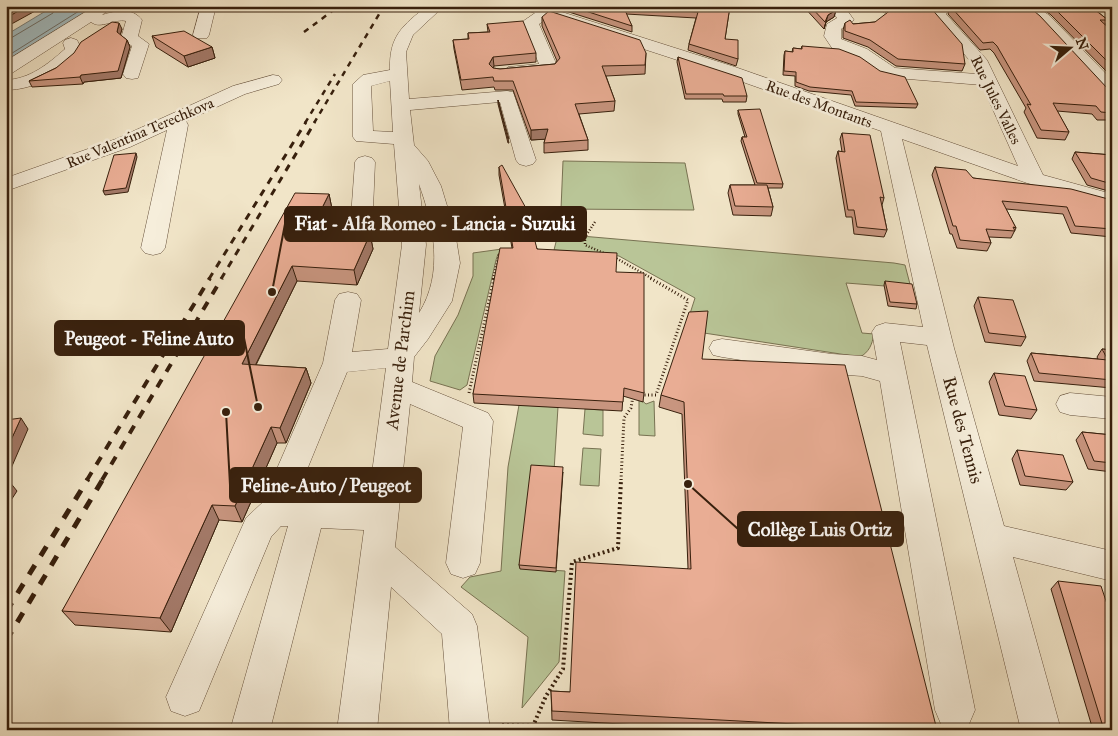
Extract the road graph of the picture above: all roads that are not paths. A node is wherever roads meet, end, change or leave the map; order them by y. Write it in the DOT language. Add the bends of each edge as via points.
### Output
graph roads {
  1 [pos="209,6"];
  2 [pos="437,6"];
  3 [pos="582,6"];
  4 [pos="836,6"];
  5 [pos="946,6"];
  6 [pos="1026,6"];
  7 [pos="103,12"];
  8 [pos="528,14"];
  9 [pos="568,20"];
  10 [pos="513,25"];
  11 [pos="201,34"];
  12 [pos="52,41"];
  13 [pos="71,43"];
  14 [pos="6,69"];
  15 [pos="500,72"];
  16 [pos="132,74"];
  17 [pos="399,74"];
  18 [pos="273,80"];
  19 [pos="988,80"];
  20 [pos="6,85"];
  21 [pos="1112,90"];
  22 [pos="400,105"];
  23 [pos="176,120"];
  24 [pos="890,129"];
  25 [pos="404,142"];
  26 [pos="526,160"];
  27 [pos="365,162"];
  28 [pos="1034,178"];
  29 [pos="6,185"];
  30 [pos="1112,201"];
  31 [pos="411,213"];
  32 [pos="153,248"];
  33 [pos="348,300"];
  34 [pos="939,337"];
  35 [pos="722,348"];
  36 [pos="400,357"];
  37 [pos="337,362"];
  38 [pos="893,375"];
  39 [pos="396,387"];
  40 [pos="1070,404"];
  41 [pos="1112,408"];
  42 [pos="291,513"];
  43 [pos="382,517"];
  44 [pos="992,538"];
  45 [pos="377,552"];
  46 [pos="463,563"];
  47 [pos="1112,566"];
  48 [pos="185,697"];
  49 [pos="955,710"];
  50 [pos="251,727"];
  51 [pos="471,727"];
  52 [pos="357,730"];
  53 [pos="1041,730"];
  1 -- 11 [label="street"];
  2 -- 17 [label="street, Avenue de Parchim" via="406,34 398,52"];
  3 -- 9 [label="street" via="578,15"];
  4 -- 19 [label="street" via="846,20 833,27 834,40 840,46 863,54 883,70"];
  5 -- 19 [label="street, Rue Jules Valles" via="937,13 979,60"];
  6 -- 21 [label="street" via="1044,19"];
  7 -- 12 [label="street"];
  7 -- 13 [label="street" via="95,28"];
  7 -- 16 [label="street" via="134,20 129,38 141,44"];
  8 -- 9 [label="street, Rue des Montants" via="547,13"];
  8 -- 10 [label="street"];
  8 -- 15 [label="street" via="548,68"];
  9 -- 24 [label="street, Rue des Montants" via="729,71"];
  12 -- 13 [label="street"];
  12 -- 14 [label="street"];
  13 -- 20 [label="street" via="74,50 58,66 28,81"];
  17 -- 22 [label="street, Avenue de Parchim"];
  17 -- 25 [label="street" via="369,79 362,84 363,137"];
  18 -- 23 [label="street, Rue Valentina Terechkova" via="239,90"];
  19 -- 28 [label="street, Rue Jules Valles"];
  22 -- 25 [label="street, Avenue de Parchim"];
  22 -- 26 [label="street" via="507,96"];
  23 -- 29 [label="street, Rue Valentina Terechkova" via="123,143"];
  23 -- 32 [label="street" via="178,125"];
  24 -- 28 [label="street, Rue des Montants"];
  24 -- 34 [label="street, Rue des Tennis"];
  25 -- 31 [label="street, Avenue de Parchim"];
  25 -- 36 [label="street" via="430,186 444,232 448,263 439,301"];
  27 -- 31 [label="street" via="360,227"];
  28 -- 30 [label="street, Rue des Montants"];
  31 -- 36 [label="street, Avenue de Parchim" via="414,245"];
  33 -- 37 [label="street"];
  34 -- 38 [label="street" via="885,332"];
  34 -- 44 [label="street, Rue des Tennis"];
  35 -- 38 [label="street" via="862,366"];
  36 -- 37 [label="street"];
  36 -- 39 [label="street, Avenue de Parchim"];
  37 -- 42 [label="street"];
  38 -- 49 [label="street"];
  39 -- 43 [label="street, Avenue de Parchim"];
  39 -- 46 [label="street" via="478,421"];
  40 -- 41 [label="street"];
  42 -- 43 [label="street"];
  42 -- 48 [label="street" via="258,528"];
  42 -- 50 [label="street"];
  43 -- 45 [label="street, Avenue de Parchim"];
  44 -- 47 [label="street"];
  44 -- 53 [label="street, Rue des Tennis"];
  45 -- 51 [label="street" via="459,626"];
  45 -- 52 [label="street, Avenue de Parchim"];
}
